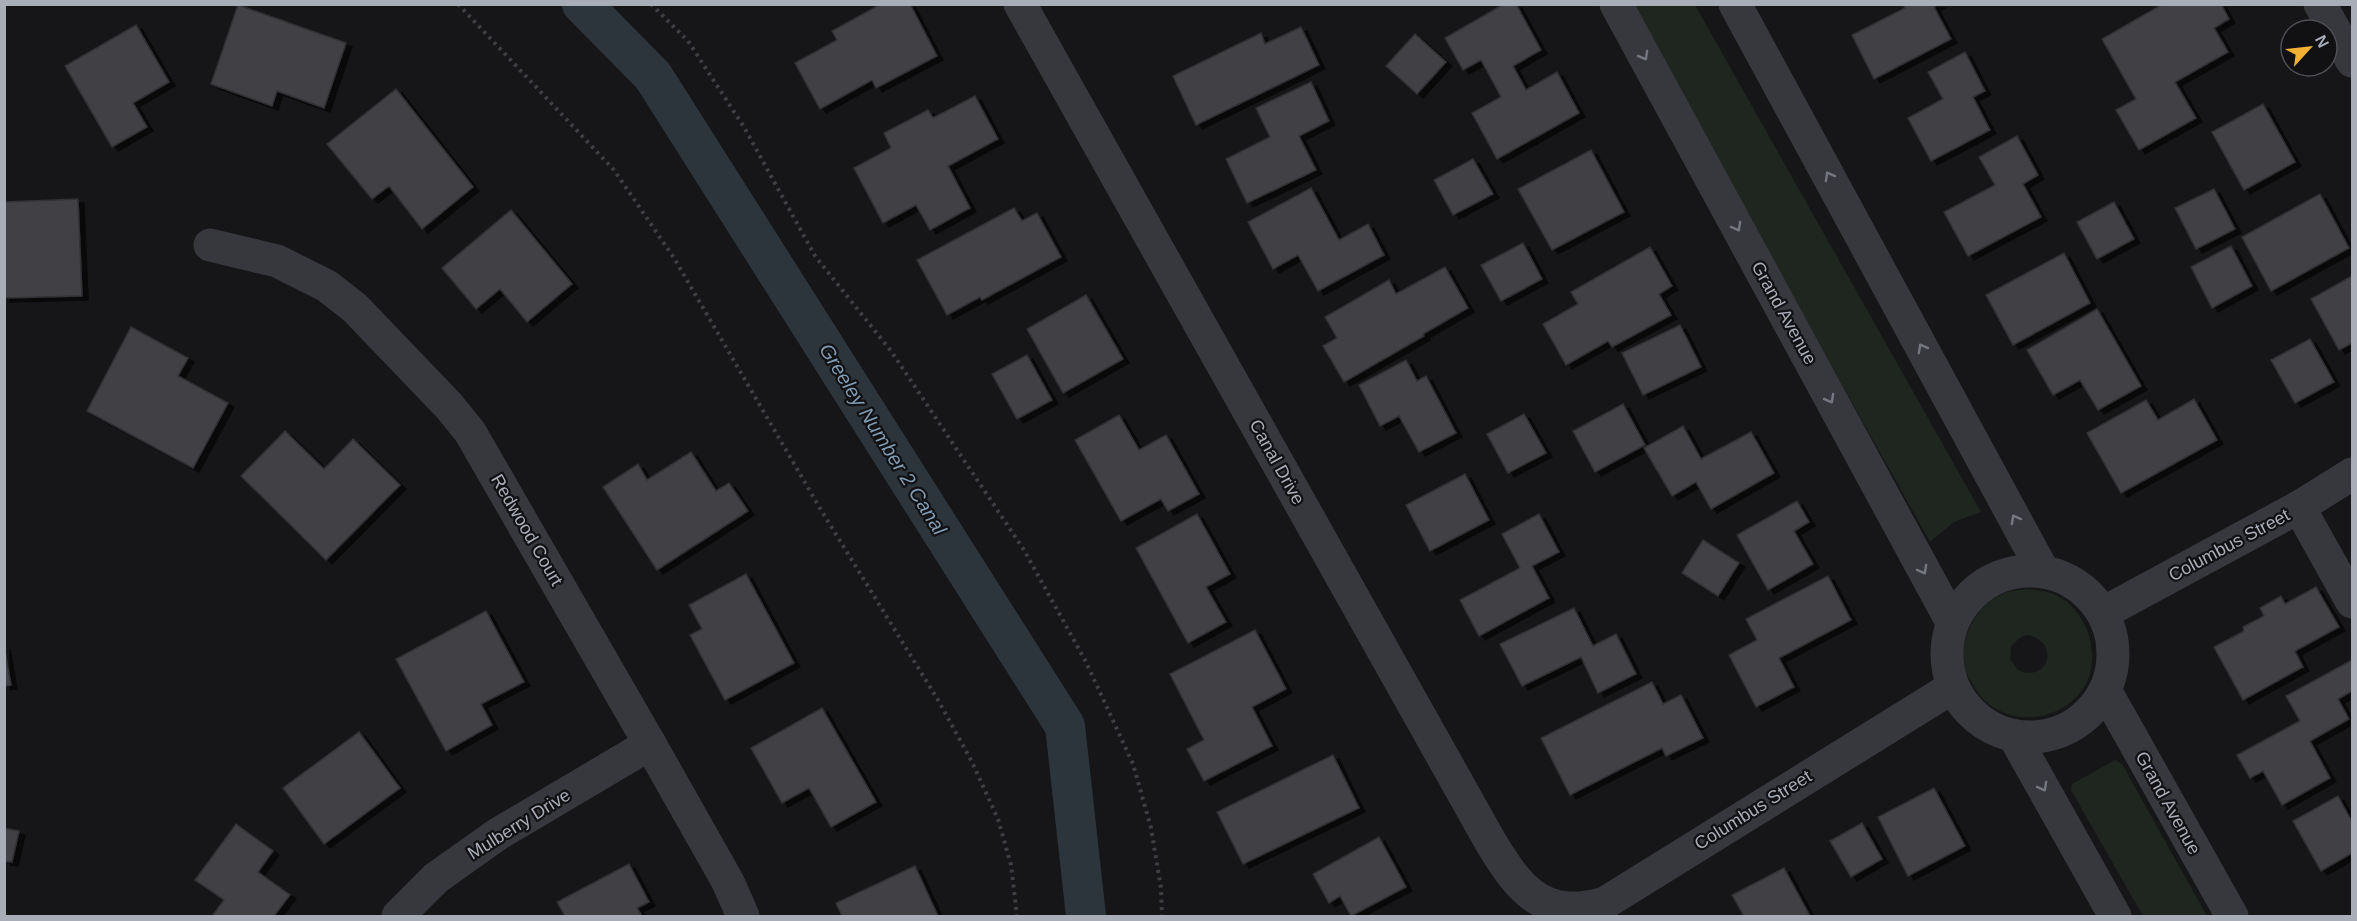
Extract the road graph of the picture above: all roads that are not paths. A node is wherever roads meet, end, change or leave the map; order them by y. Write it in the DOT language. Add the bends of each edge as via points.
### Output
graph roads {
  1 [pos="1020,4"];
  2 [pos="1616,4"];
  3 [pos="1735,4"];
  4 [pos="2320,4"];
  5 [pos="2352,61"];
  6 [pos="210,245"];
  7 [pos="2352,474"];
  8 [pos="2299,507"];
  9 [pos="2043,571"];
  10 [pos="2352,602"];
  11 [pos="2103,613"];
  12 [pos="1952,622"];
  13 [pos="1953,687"];
  14 [pos="2105,690"];
  15 [pos="2014,736"];
  16 [pos="650,744"];
  17 [pos="1547,909"];
  18 [pos="398,916"];
  19 [pos="743,916"];
  20 [pos="2115,916"];
  21 [pos="2232,916"];
  1 -- 17 [label="street, Canal Drive" via="1490,841 1514,879"];
  2 -- 12 [label="street, Grand Avenue, one-way"];
  9 -- 3 [label="street, one-way"];
  4 -- 5 [label="street"];
  6 -- 16 [label="street, Redwood Court" via="277,261 327,286 355,308 449,406 470,432"];
  7 -- 8 [label="street, Columbus Street"];
  8 -- 10 [label="street"];
  8 -- 11 [label="street, Columbus Street"];
  9 -- 11 [label="street" via="2066,579 2087,593"];
  9 -- 12 [label="street" via="2014,571 1988,581 1966,598"];
  11 -- 14 [label="street" via="2112,638 2112,664"];
  12 -- 13 [label="street" via="1947,666"];
  13 -- 15 [label="street" via="1967,710 1988,727"];
  13 -- 17 [label="street, Columbus Street" via="1605,903 1591,909"];
  14 -- 15 [label="street" via="2090,712 2067,729 2042,737"];
  14 -- 21 [label="street, Grand Avenue"];
  15 -- 20 [label="street, one-way"];
  16 -- 18 [label="street, Mulberry Drive" via="498,834 436,878"];
  16 -- 19 [label="street, Redwood Court"];
}
